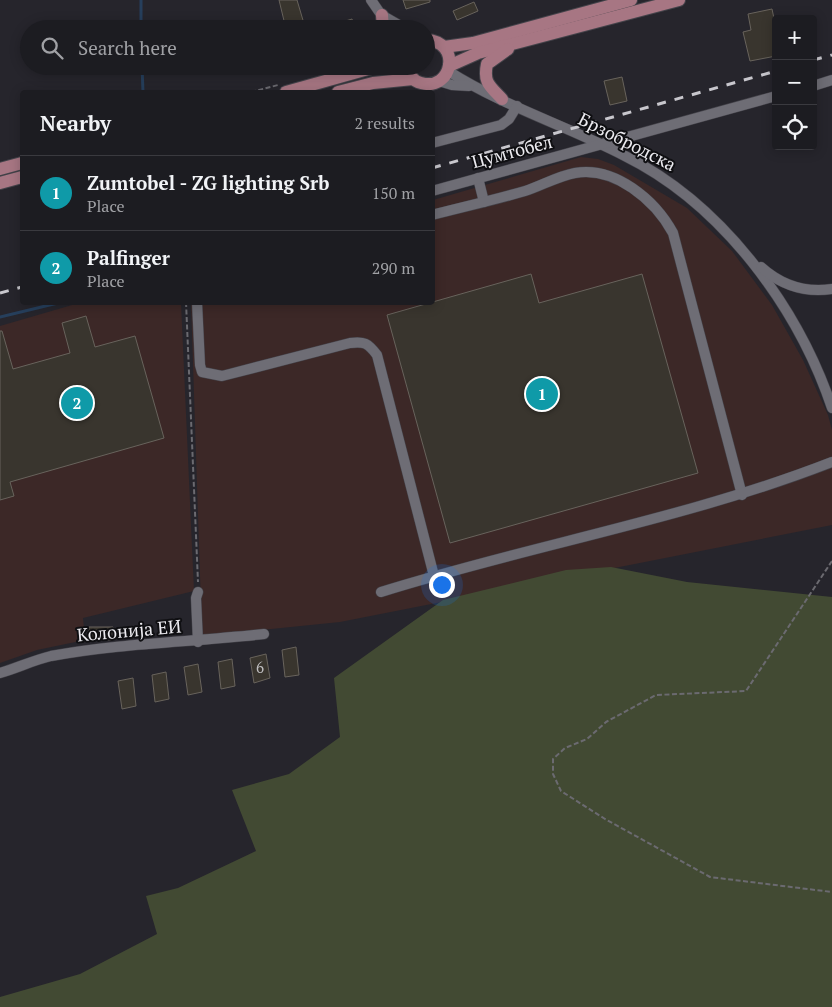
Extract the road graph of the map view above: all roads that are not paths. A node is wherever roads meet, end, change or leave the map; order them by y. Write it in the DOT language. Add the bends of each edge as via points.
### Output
graph roads {
  1 [pos="371,0"];
  2 [pos="632,0"];
  3 [pos="679,0"];
  4 [pos="382,15"];
  5 [pos="382,20"];
  6 [pos="385,20"];
  7 [pos="391,20"];
  8 [pos="522,41"];
  9 [pos="435,42"];
  10 [pos="444,47"];
  11 [pos="448,69"];
  12 [pos="347,75"];
  13 [pos="412,75"];
  14 [pos="414,79"];
  15 [pos="832,80"];
  16 [pos="439,81"];
  17 [pos="817,85"];
  18 [pos="472,86"];
  19 [pos="293,90"];
  20 [pos="346,90"];
  21 [pos="772,97"];
  22 [pos="502,99"];
  23 [pos="517,106"];
  24 [pos="435,142"];
  25 [pos="600,145"];
  26 [pos="20,164"];
  27 [pos="0,169"];
  28 [pos="20,178"];
  29 [pos="478,178"];
  30 [pos="0,184"];
  31 [pos="435,190"];
  32 [pos="484,202"];
  33 [pos="435,214"];
  34 [pos="752,260"];
  35 [pos="832,290"];
  36 [pos="197,305"];
  37 [pos="832,408"];
  38 [pos="832,462"];
  39 [pos="742,495"];
  40 [pos="434,576"];
  41 [pos="198,592"];
  42 [pos="381,592"];
  43 [pos="264,634"];
  44 [pos="198,642"];
  45 [pos="0,673"];
  1 -- 4 [label="street"];
  2 -- 10 [label="main road" via="473,43"];
  3 -- 8 [label="main road"];
  4 -- 5 [label="main road"];
  4 -- 6 [label="street"];
  4 -- 7 [label="street"];
  8 -- 11 [label="main road" via="478,53"];
  8 -- 22 [label="main road" via="487,64 485,75 488,84"];
  9 -- 10 [label="main road"];
  10 -- 11 [label="main road" via="449,56"];
  11 -- 16 [label="main road"];
  11 -- 18 [label="street"];
  12 -- 19 [label="main road"];
  13 -- 14 [label="main road"];
  14 -- 16 [label="main road" via="428,84"];
  14 -- 20 [label="main road" via="373,83"];
  15 -- 17 [label="street"];
  16 -- 18 [label="street"];
  18 -- 22 [label="street, Брзобродска"];
  21 -- 25 [label="street, Цумтобел"];
  22 -- 23 [label="street, Брзобродска"];
  23 -- 24 [label="street, Цумтобел" via="501,125"];
  23 -- 25 [label="street, Брзобродска"];
  25 -- 29 [label="street, Цумтобел"];
  25 -- 34 [label="street, Брзобродска" via="674,184"];
  26 -- 27 [label="main road"];
  28 -- 30 [label="main road"];
  29 -- 31 [label="street, Цумтобел"];
  29 -- 32 [label="street"];
  32 -- 33 [label="street"];
  32 -- 39 [label="street" via="574,173 590,172 642,192 663,214 673,233"];
  34 -- 35 [label="street" via="783,282 810,290"];
  34 -- 37 [label="street, Брзобродска" via="809,352"];
  36 -- 40 [label="street" via="200,365 202,372 208,374 231,374 350,343 363,341 369,345 377,355"];
  38 -- 39 [label="street"];
  39 -- 40 [label="street"];
  40 -- 42 [label="street"];
  41 -- 44 [label="street"];
  43 -- 44 [label="street, Колонија ЕИ"];
  44 -- 45 [label="street, Колонија ЕИ" via="94,649 48,657"];
}
